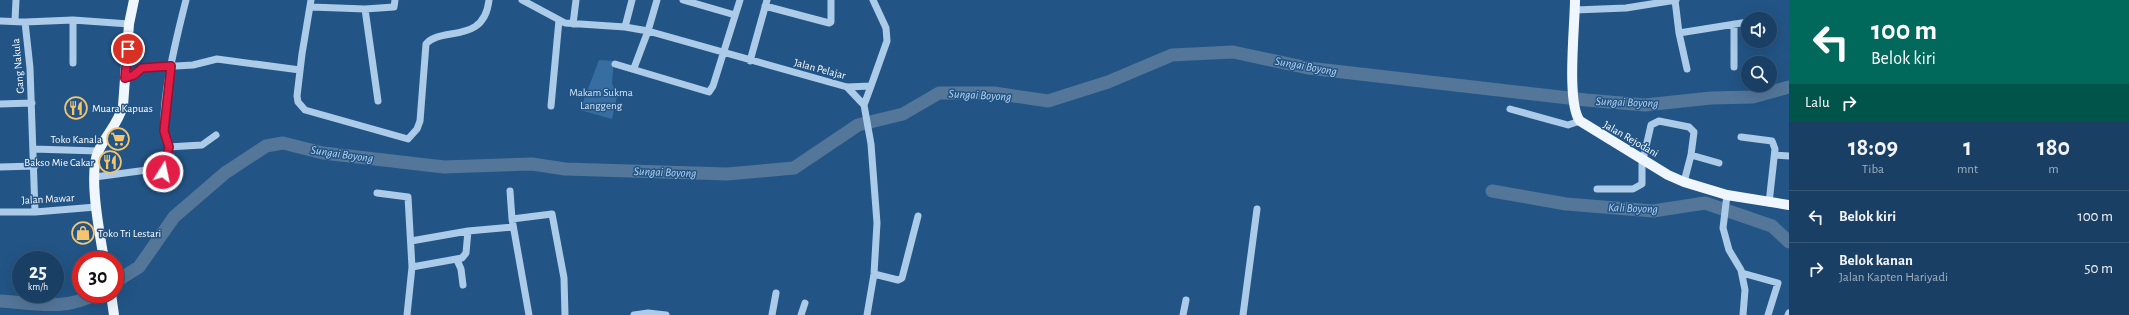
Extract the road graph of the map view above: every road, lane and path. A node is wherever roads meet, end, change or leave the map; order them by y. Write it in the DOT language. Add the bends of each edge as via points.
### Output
graph roads {
  1 [pos="16,0"];
  2 [pos="134,0"];
  3 [pos="186,0"];
  4 [pos="395,0"];
  5 [pos="489,0"];
  6 [pos="522,0"];
  7 [pos="576,0"];
  8 [pos="632,0"];
  9 [pos="657,0"];
  10 [pos="683,0"];
  11 [pos="740,0"];
  12 [pos="831,0"];
  13 [pos="873,0"];
  14 [pos="1625,0"];
  15 [pos="1672,0"];
  16 [pos="311,3"];
  17 [pos="766,3"];
  18 [pos="1575,5"];
  19 [pos="1626,8"];
  20 [pos="365,9"];
  21 [pos="735,15"];
  22 [pos="72,20"];
  23 [pos="558,20"];
  24 [pos="0,21"];
  25 [pos="15,21"];
  26 [pos="25,22"];
  27 [pos="1741,23"];
  28 [pos="130,24"];
  29 [pos="573,24"];
  30 [pos="1734,24"];
  31 [pos="625,27"];
  32 [pos="648,31"];
  33 [pos="1679,33"];
  34 [pos="723,53"];
  35 [pos="750,61"];
  36 [pos="73,63"];
  37 [pos="615,64"];
  38 [pos="171,66"];
  39 [pos="1734,67"];
  40 [pos="634,68"];
  41 [pos="1687,69"];
  42 [pos="300,70"];
  43 [pos="125,78"];
  44 [pos="871,86"];
  45 [pos="847,87"];
  46 [pos="378,101"];
  47 [pos="32,103"];
  48 [pos="0,104"];
  49 [pos="551,106"];
  50 [pos="864,109"];
  51 [pos="1510,109"];
  52 [pos="1578,117"];
  53 [pos="216,135"];
  54 [pos="1741,137"];
  55 [pos="169,147"];
  56 [pos="33,149"];
  57 [pos="98,151"];
  58 [pos="1691,155"];
  59 [pos="1775,155"];
  60 [pos="1789,156"];
  61 [pos="1643,160"];
  62 [pos="1719,163"];
  63 [pos="35,166"];
  64 [pos="0,167"];
  65 [pos="95,177"];
  66 [pos="1684,182"];
  67 [pos="1597,189"];
  68 [pos="510,191"];
  69 [pos="377,193"];
  70 [pos="1727,197"];
  71 [pos="1769,203"];
  72 [pos="1789,205"];
  73 [pos="96,207"];
  74 [pos="1257,209"];
  75 [pos="0,212"];
  76 [pos="35,212"];
  77 [pos="918,216"];
  78 [pos="512,219"];
  79 [pos="513,227"];
  80 [pos="468,231"];
  81 [pos="411,241"];
  82 [pos="103,251"];
  83 [pos="458,260"];
  84 [pos="412,267"];
  85 [pos="1742,273"];
  86 [pos="874,274"];
  87 [pos="463,285"];
  88 [pos="776,293"];
  89 [pos="1186,300"];
  90 [pos="112,303"];
  91 [pos="805,303"];
  92 [pos="114,315"];
  93 [pos="407,315"];
  94 [pos="529,315"];
  95 [pos="565,315"];
  96 [pos="634,315"];
  97 [pos="666,315"];
  98 [pos="772,315"];
  99 [pos="801,315"];
  100 [pos="867,315"];
  101 [pos="1183,315"];
  102 [pos="1243,315"];
  103 [pos="1743,315"];
  104 [pos="1768,315"];
  1 -- 25 [label="street"];
  2 -- 28 [label="main road"];
  3 -- 38 [label="street"];
  4 -- 20 [label="street" via="394,7"];
  5 -- 42 [label="street" via="484,16 470,30 438,38 426,44 420,121 408,139 306,110 298,102"];
  6 -- 23 [label="street, Jalan Pelajar"];
  7 -- 29 [label="street"];
  8 -- 31 [label="street"];
  9 -- 32 [label="street"];
  10 -- 21 [label="street"];
  11 -- 21 [label="street"];
  12 -- 17 [label="street" via="829,24"];
  13 -- 44 [label="street" via="888,34"];
  14 -- 19 [label="street"];
  15 -- 19 [label="street"];
  15 -- 33 [label="street"];
  16 -- 20 [label="street"];
  16 -- 42 [label="street"];
  17 -- 35 [label="street"];
  18 -- 19 [label="street"];
  18 -- 52 [label="main road" via="1572,83"];
  20 -- 46 [label="street"];
  21 -- 34 [label="street"];
  22 -- 26 [label="street, Gang Nakula"];
  22 -- 28 [label="street, Gang Nakula"];
  22 -- 36 [label="street"];
  23 -- 29 [label="street, Jalan Pelajar"];
  23 -- 49 [label="street"];
  24 -- 25 [label="street"];
  25 -- 26 [label="street"];
  26 -- 47 [label="street, Gang Nakula"];
  27 -- 30 [label="street"];
  28 -- 43 [label="main road"];
  29 -- 31 [label="street, Jalan Pelajar"];
  30 -- 33 [label="street"];
  30 -- 39 [label="street"];
  31 -- 32 [label="street, Jalan Pelajar"];
  32 -- 34 [label="street, Jalan Pelajar"];
  32 -- 40 [label="street"];
  33 -- 41 [label="street"];
  34 -- 35 [label="street, Jalan Pelajar"];
  34 -- 40 [label="street" via="709,92"];
  35 -- 45 [label="street, Jalan Pelajar"];
  37 -- 40 [label="street"];
  38 -- 42 [label="street" via="193,65 217,59"];
  38 -- 43 [label="street" via="142,68"];
  38 -- 55 [label="street" via="164,131"];
  43 -- 57 [label="main road" via="121,114"];
  44 -- 45 [label="street, Jalan Pelajar"];
  44 -- 50 [label="street"];
  45 -- 50 [label="street"];
  47 -- 48 [label="street"];
  47 -- 56 [label="street, Gang Nakula"];
  50 -- 86 [label="street" via="871,144 877,223"];
  51 -- 52 [label="street" via="1568,125"];
  52 -- 61 [label="main road, Jalan Rejodani"];
  53 -- 55 [label="street" via="202,145"];
  54 -- 59 [label="street" via="1772,141"];
  55 -- 65 [label="street" via="161,173 147,170"];
  56 -- 57 [label="street"];
  56 -- 63 [label="street, Gang Nakula"];
  57 -- 65 [label="main road"];
  58 -- 61 [label="street" via="1694,136 1692,129 1659,121 1651,125"];
  58 -- 62 [label="street"];
  58 -- 66 [label="street"];
  59 -- 60 [label="street"];
  59 -- 71 [label="street"];
  61 -- 66 [label="main road, Jalan Rejodani"];
  61 -- 67 [label="street" via="1642,184 1639,187"];
  63 -- 64 [label="street"];
  63 -- 76 [label="street, Gang Nakula"];
  65 -- 73 [label="main road"];
  66 -- 70 [label="main road, Jalan Rejodani"];
  68 -- 78 [label="street"];
  69 -- 81 [label="street" via="408,197"];
  70 -- 71 [label="main road, Jalan Rejodani"];
  70 -- 85 [label="street" via="1722,228 1729,250"];
  71 -- 72 [label="main road, Jalan Rejodani"];
  73 -- 76 [label="street, Jalan Mawar"];
  73 -- 82 [label="main road"];
  74 -- 102 [label="street"];
  75 -- 76 [label="street, Jalan Mawar"];
  77 -- 86 [label="street" via="902,278 898,280"];
  78 -- 79 [label="street"];
  78 -- 95 [label="street" via="552,214 564,278"];
  79 -- 80 [label="street"];
  79 -- 94 [label="street"];
  80 -- 81 [label="street"];
  80 -- 83 [label="street" via="464,256"];
  81 -- 84 [label="street"];
  83 -- 84 [label="street"];
  83 -- 87 [label="street"];
  84 -- 93 [label="street"];
  85 -- 103 [label="street" via="1745,290"];
  85 -- 104 [label="street" via="1778,283"];
  86 -- 100 [label="street"];
  88 -- 98 [label="street"];
  89 -- 101 [label="street"];
  90 -- 92 [label="main road"];
  91 -- 99 [label="street"];
  96 -- 97 [label="street"];
}
